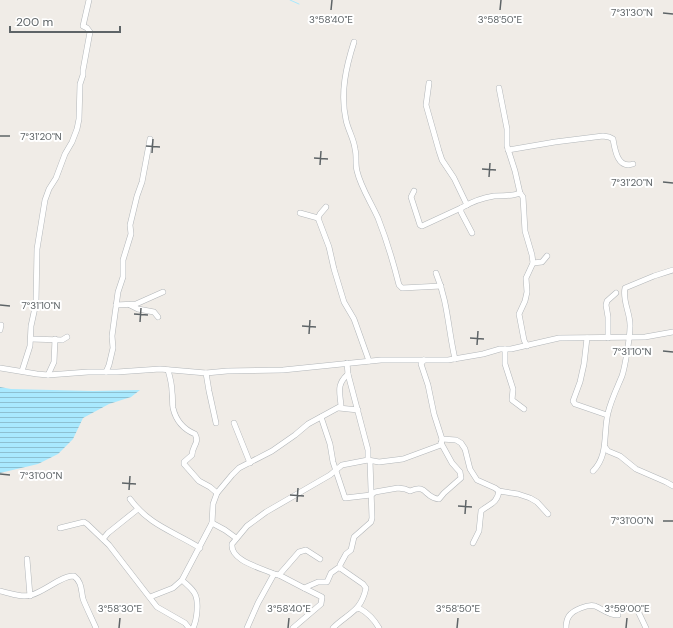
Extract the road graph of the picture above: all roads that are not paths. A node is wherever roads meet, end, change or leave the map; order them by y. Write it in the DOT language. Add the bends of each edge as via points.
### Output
graph roads {
  1 [pos="89,0"];
  2 [pos="354,42"];
  3 [pos="429,83"];
  4 [pos="499,88"];
  5 [pos="150,139"];
  6 [pos="508,150"];
  7 [pos="633,164"];
  8 [pos="414,191"];
  9 [pos="520,192"];
  10 [pos="467,205"];
  11 [pos="326,207"];
  12 [pos="461,208"];
  13 [pos="300,213"];
  14 [pos="318,218"];
  15 [pos="472,233"];
  16 [pos="547,256"];
  17 [pos="532,263"];
  18 [pos="673,270"];
  19 [pos="436,273"];
  20 [pos="441,286"];
  21 [pos="163,292"];
  22 [pos="616,293"];
  23 [pos="144,301"];
  24 [pos="116,305"];
  25 [pos="130,305"];
  26 [pos="150,311"];
  27 [pos="158,318"];
  28 [pos="673,332"];
  29 [pos="67,337"];
  30 [pos="629,337"];
  31 [pos="587,338"];
  32 [pos="608,338"];
  33 [pos="31,339"];
  34 [pos="55,339"];
  35 [pos="527,346"];
  36 [pos="505,349"];
  37 [pos="455,359"];
  38 [pos="424,360"];
  39 [pos="369,361"];
  40 [pos="347,363"];
  41 [pos="0,368"];
  42 [pos="168,370"];
  43 [pos="22,371"];
  44 [pos="106,372"];
  45 [pos="206,373"];
  46 [pos="348,374"];
  47 [pos="48,375"];
  48 [pos="339,408"];
  49 [pos="524,409"];
  50 [pos="358,410"];
  51 [pos="607,415"];
  52 [pos="321,417"];
  53 [pos="216,422"];
  54 [pos="234,423"];
  55 [pos="442,441"];
  56 [pos="605,447"];
  57 [pos="369,460"];
  58 [pos="250,463"];
  59 [pos="336,470"];
  60 [pos="593,471"];
  61 [pos="673,486"];
  62 [pos="499,491"];
  63 [pos="218,493"];
  64 [pos="371,495"];
  65 [pos="130,498"];
  66 [pos="138,509"];
  67 [pos="548,514"];
  68 [pos="212,523"];
  69 [pos="60,528"];
  70 [pos="236,538"];
  71 [pos="103,539"];
  72 [pos="473,543"];
  73 [pos="200,548"];
  74 [pos="27,559"];
  75 [pos="320,559"];
  76 [pos="340,568"];
  77 [pos="277,574"];
  78 [pos="182,580"];
  79 [pos="304,588"];
  80 [pos="0,591"];
  81 [pos="30,596"];
  82 [pos="150,597"];
  83 [pos="636,607"];
  84 [pos="358,609"];
  85 [pos="618,615"];
  86 [pos="96,628"];
  87 [pos="189,628"];
  88 [pos="248,628"];
  89 [pos="293,628"];
  90 [pos="333,628"];
  91 [pos="379,628"];
  92 [pos="566,628"];
  93 [pos="646,628"];
  1 -- 33 [label="street" via="83,26 90,32 80,84 76,134 45,200 36,249 36,304"];
  2 -- 20 [label="street" via="345,76 345,115 355,149 357,171 365,194 388,244 399,285 402,288"];
  3 -- 10 [label="street" via="426,105 439,151"];
  4 -- 6 [label="street"];
  5 -- 24 [label="street" via="130,225 131,234 123,260 124,278 119,287"];
  6 -- 7 [label="street" via="603,136 613,139 618,159 624,164"];
  6 -- 9 [label="street"];
  8 -- 12 [label="street" via="411,197 422,226"];
  9 -- 10 [label="street" via="509,196 479,199"];
  9 -- 17 [label="street" via="524,202 525,231"];
  10 -- 12 [label="street"];
  11 -- 14 [label="street"];
  12 -- 15 [label="street"];
  13 -- 14 [label="street"];
  14 -- 39 [label="street" via="344,302 354,319"];
  16 -- 17 [label="street" via="542,262"];
  17 -- 35 [label="street" via="526,278 525,301 519,314"];
  18 -- 30 [label="street" via="625,288 630,324"];
  19 -- 20 [label="street"];
  20 -- 37 [label="street"];
  21 -- 23 [label="street"];
  22 -- 32 [label="street" via="606,305"];
  23 -- 25 [label="street"];
  23 -- 26 [label="street"];
  24 -- 25 [label="street"];
  24 -- 44 [label="street" via="112,348"];
  25 -- 26 [label="street"];
  26 -- 27 [label="street"];
  28 -- 30 [label="street"];
  29 -- 34 [label="street" via="62,340"];
  30 -- 32 [label="street"];
  30 -- 51 [label="street" via="623,370"];
  31 -- 32 [label="street"];
  31 -- 35 [label="street" via="555,339"];
  31 -- 51 [label="street" via="584,364 573,401 575,404"];
  33 -- 34 [label="street"];
  33 -- 43 [label="street"];
  34 -- 47 [label="street" via="54,362"];
  35 -- 36 [label="street"];
  36 -- 37 [label="street"];
  36 -- 49 [label="street" via="505,364 513,389 512,400"];
  37 -- 38 [label="street"];
  38 -- 39 [label="street"];
  38 -- 55 [label="street" via="421,364"];
  39 -- 40 [label="street"];
  40 -- 45 [label="street" via="285,370"];
  40 -- 46 [label="street"];
  41 -- 43 [label="street"];
  42 -- 44 [label="street"];
  42 -- 45 [label="street"];
  42 -- 63 [label="street" via="173,408 180,424 195,434 198,442 184,464 199,481"];
  43 -- 47 [label="street"];
  44 -- 47 [label="street"];
  45 -- 53 [label="street"];
  46 -- 48 [label="street" via="341,381"];
  46 -- 50 [label="street"];
  48 -- 50 [label="street"];
  48 -- 52 [label="street"];
  50 -- 57 [label="street"];
  51 -- 56 [label="street"];
  52 -- 58 [label="street"];
  52 -- 59 [label="street"];
  54 -- 58 [label="street"];
  55 -- 57 [label="street" via="441,445 435,448 403,459 379,462"];
  55 -- 62 [label="street" via="458,441 465,449 475,478"];
  55 -- 64 [label="street" via="461,478 439,499 435,499 420,488 410,491 402,488 384,490"];
  56 -- 60 [label="street" via="599,466"];
  56 -- 61 [label="street" via="636,468"];
  57 -- 59 [label="street" via="342,465"];
  57 -- 64 [label="street"];
  58 -- 63 [label="street" via="239,468"];
  59 -- 64 [label="street" via="345,498"];
  59 -- 70 [label="street" via="266,512"];
  62 -- 67 [label="street" via="530,498"];
  62 -- 72 [label="street" via="498,499 481,511 479,531"];
  63 -- 68 [label="street" via="213,504"];
  64 -- 76 [label="street" via="371,522 354,537 351,550 346,554"];
  65 -- 66 [label="street"];
  66 -- 71 [label="street"];
  66 -- 73 [label="street" via="162,528"];
  68 -- 70 [label="street"];
  68 -- 73 [label="street"];
  69 -- 71 [label="street" via="84,522"];
  70 -- 77 [label="street" via="232,544 232,551 238,557"];
  71 -- 82 [label="street"];
  73 -- 78 [label="street"];
  74 -- 81 [label="street"];
  75 -- 77 [label="street" via="303,550"];
  76 -- 79 [label="street" via="331,573 327,582 318,582"];
  76 -- 84 [label="street" via="366,588"];
  77 -- 79 [label="street"];
  77 -- 88 [label="street" via="258,603"];
  78 -- 82 [label="street" via="173,588"];
  78 -- 87 [label="street" via="197,599 197,620"];
  79 -- 89 [label="street" via="322,597 321,604"];
  80 -- 81 [label="street"];
  81 -- 86 [label="street" via="74,576 81,586 83,599"];
  82 -- 87 [label="street" via="157,607"];
  83 -- 93 [label="street"];
  84 -- 90 [label="street"];
  84 -- 91 [label="street" via="367,612"];
  85 -- 92 [label="street" via="610,615 594,606 586,606 568,617"];
}
